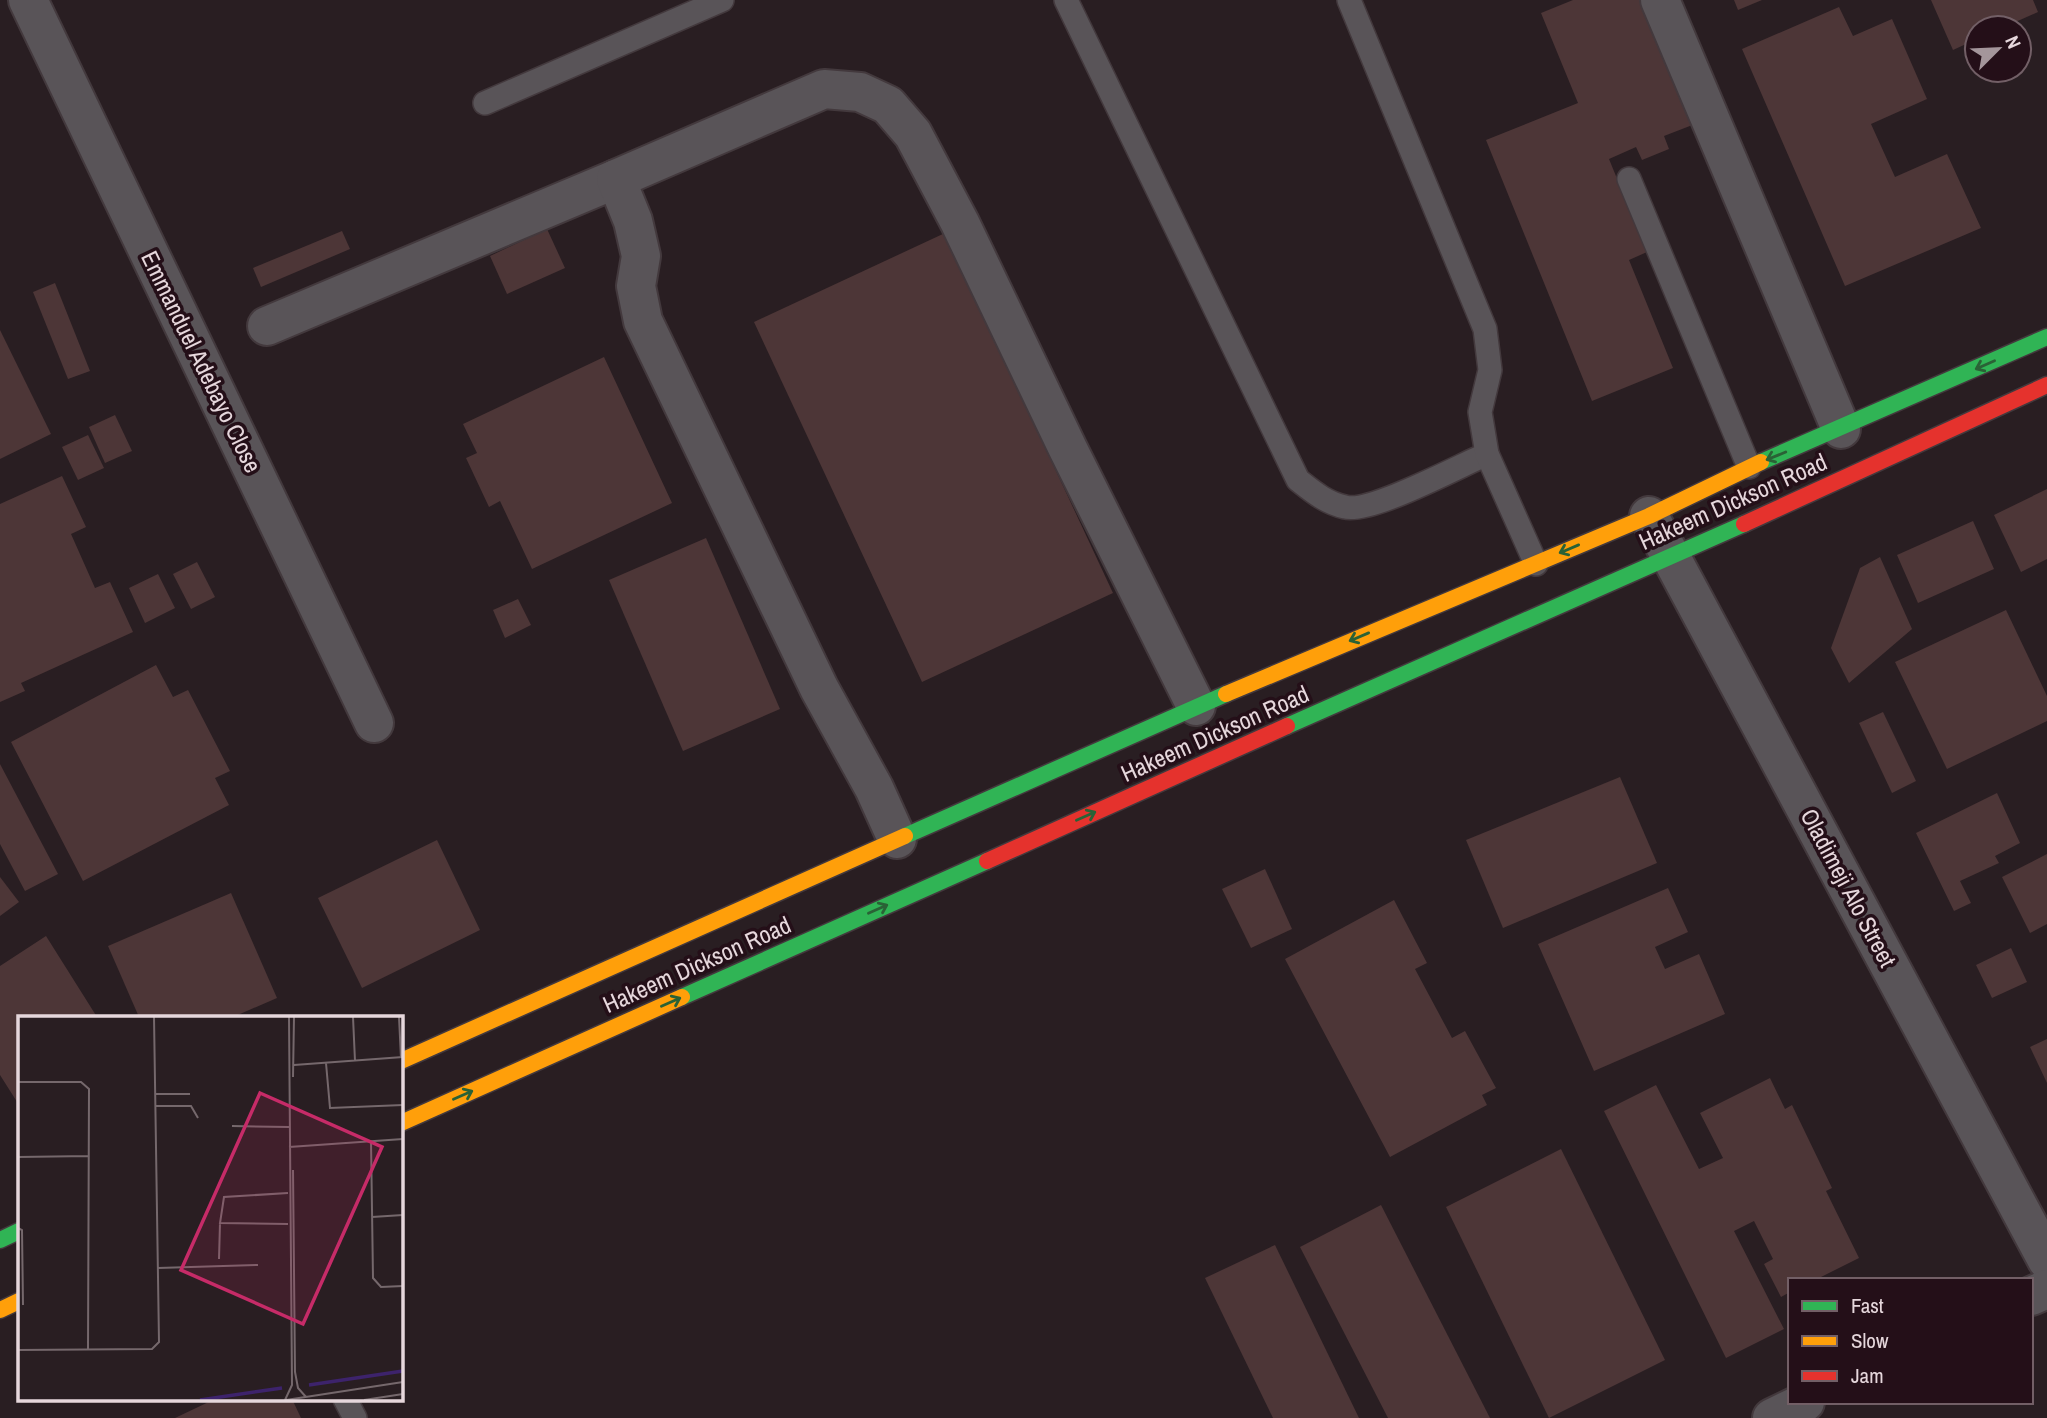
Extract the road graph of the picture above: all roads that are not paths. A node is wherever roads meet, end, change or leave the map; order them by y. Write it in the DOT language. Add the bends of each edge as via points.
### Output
graph roads {
  1 [pos="28,0"];
  2 [pos="722,0"];
  3 [pos="1066,0"];
  4 [pos="1349,0"];
  5 [pos="1660,0"];
  6 [pos="485,103"];
  7 [pos="616,179"];
  8 [pos="1629,179"];
  9 [pos="267,326"];
  10 [pos="2047,337"];
  11 [pos="2047,385"];
  12 [pos="1841,429"];
  13 [pos="1487,454"];
  14 [pos="1749,467"];
  15 [pos="1649,516"];
  16 [pos="1669,555"];
  17 [pos="1535,564"];
  18 [pos="1196,706"];
  19 [pos="374,723"];
  20 [pos="897,839"];
  21 [pos="402,1061"];
  22 [pos="402,1123"];
  23 [pos="18,1231"];
  24 [pos="0,1240"];
  25 [pos="2047,1260"];
  26 [pos="18,1301"];
  27 [pos="0,1310"];
  28 [pos="346,1400"];
  29 [pos="1801,1404"];
  30 [pos="355,1418"];
  31 [pos="1772,1418"];
  1 -- 19 [label="street, Emmanduel Adebayo Close"];
  2 -- 6 [label="lane"];
  3 -- 13 [label="lane" via="1298,480 1323,499 1347,508 1370,506"];
  4 -- 13 [label="lane" via="1485,329 1490,370 1480,412"];
  5 -- 12 [label="street"];
  7 -- 9 [label="street"];
  7 -- 18 [label="street" via="824,89 860,92 888,105 913,134 960,223"];
  7 -- 20 [label="street" via="641,256 636,286 643,321 819,688"];
  8 -- 14 [label="lane"];
  10 -- 12 [label="main road, Hakeem Dickson Road, one-way"];
  11 -- 16 [label="main road, Hakeem Dickson Road" via="1772,514"];
  12 -- 14 [label="main road, Hakeem Dickson Road, one-way"];
  13 -- 17 [label="lane"];
  14 -- 15 [label="main road, Hakeem Dickson Road"];
  15 -- 16 [label="street, Oladimeji Alo Street"];
  15 -- 17 [label="main road, Hakeem Dickson Road, one-way"];
  22 -- 16 [label="main road, Hakeem Dickson Road, one-way"];
  16 -- 25 [label="street, Oladimeji Alo Street"];
  17 -- 18 [label="main road, Hakeem Dickson Road, one-way"];
  18 -- 20 [label="main road, Hakeem Dickson Road"];
  20 -- 21 [label="main road, Hakeem Dickson Road"];
  23 -- 24 [label="main road"];
  26 -- 27 [label="main road"];
  28 -- 30 [label="lane"];
  29 -- 31 [label="street"];
}
